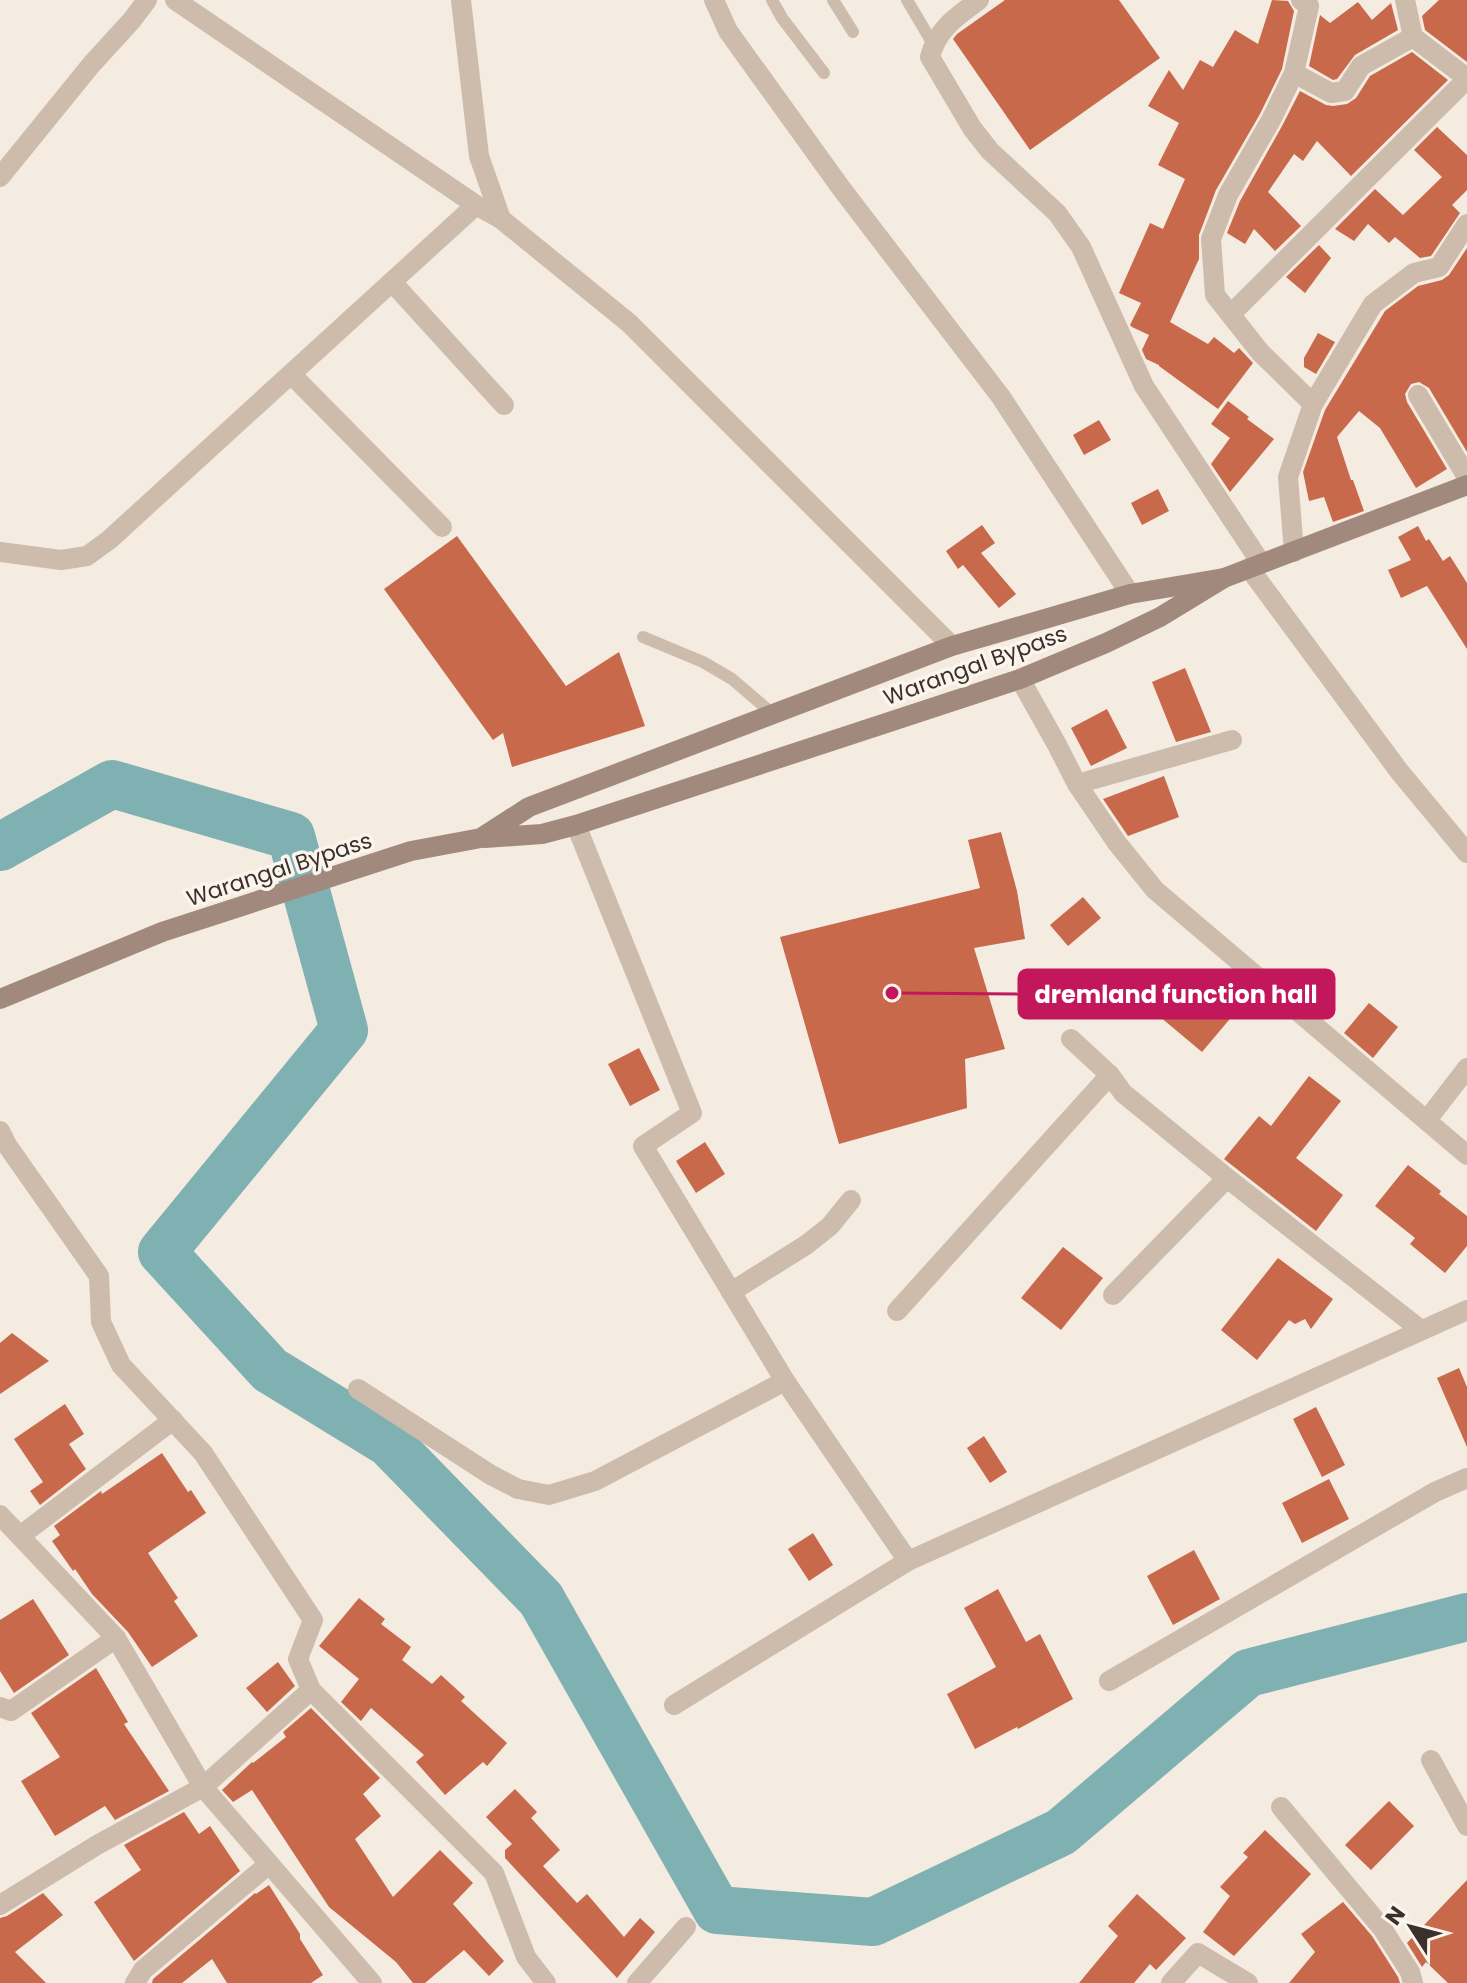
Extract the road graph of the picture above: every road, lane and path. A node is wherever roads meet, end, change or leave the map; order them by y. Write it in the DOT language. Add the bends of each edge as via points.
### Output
graph roads {
  1 [pos="147,0"];
  2 [pos="175,0"];
  3 [pos="461,0"];
  4 [pos="714,0"];
  5 [pos="772,0"];
  6 [pos="833,0"];
  7 [pos="907,0"];
  8 [pos="979,0"];
  9 [pos="1301,0"];
  10 [pos="1405,0"];
  11 [pos="853,32"];
  12 [pos="1413,37"];
  13 [pos="933,44"];
  14 [pos="824,73"];
  15 [pos="1294,73"];
  16 [pos="1467,79"];
  17 [pos="0,177"];
  18 [pos="476,205"];
  19 [pos="501,219"];
  20 [pos="1467,224"];
  21 [pos="392,282"];
  22 [pos="1231,314"];
  23 [pos="291,374"];
  24 [pos="1418,395"];
  25 [pos="1313,404"];
  26 [pos="504,405"];
  27 [pos="1467,477"];
  28 [pos="1467,485"];
  29 [pos="442,527"];
  30 [pos="0,552"];
  31 [pos="1294,552"];
  32 [pos="1255,566"];
  33 [pos="1224,578"];
  34 [pos="1130,594"];
  35 [pos="643,637"];
  36 [pos="952,646"];
  37 [pos="1020,679"];
  38 [pos="773,714"];
  39 [pos="1232,740"];
  40 [pos="1077,784"];
  41 [pos="576,825"];
  42 [pos="481,838"];
  43 [pos="1467,853"];
  44 [pos="0,999"];
  45 [pos="1071,1039"];
  46 [pos="1467,1068"];
  47 [pos="1110,1075"];
  48 [pos="1427,1120"];
  49 [pos="0,1131"];
  50 [pos="1467,1155"];
  51 [pos="1227,1178"];
  52 [pos="851,1200"];
  53 [pos="731,1292"];
  54 [pos="1113,1295"];
  55 [pos="1467,1310"];
  56 [pos="897,1311"];
  57 [pos="1421,1330"];
  58 [pos="785,1381"];
  59 [pos="358,1389"];
  60 [pos="173,1420"];
  61 [pos="1467,1478"];
  62 [pos="0,1515"];
  63 [pos="20,1536"];
  64 [pos="908,1561"];
  65 [pos="116,1638"];
  66 [pos="1109,1681"];
  67 [pos="311,1690"];
  68 [pos="674,1705"];
  69 [pos="0,1707"];
  70 [pos="1431,1760"];
  71 [pos="203,1787"];
  72 [pos="1281,1807"];
  73 [pos="1467,1826"];
  74 [pos="269,1864"];
  75 [pos="0,1905"];
  76 [pos="686,1927"];
  77 [pos="135,1983"];
  78 [pos="372,1983"];
  79 [pos="546,1983"];
  80 [pos="637,1983"];
  81 [pos="1171,1983"];
  82 [pos="1248,1983"];
  83 [pos="1413,1983"];
  1 -- 17 [label="street"];
  2 -- 18 [label="street"];
  3 -- 19 [label="street" via="479,156"];
  4 -- 34 [label="street" via="728,31 841,188 1001,397"];
  5 -- 14 [label="lane"];
  6 -- 11 [label="lane"];
  7 -- 13 [label="lane"];
  8 -- 13 [label="street" via="944,26"];
  9 -- 15 [label="street" via="1309,6"];
  10 -- 12 [label="street"];
  12 -- 15 [label="street" via="1361,66 1345,91 1331,93"];
  12 -- 16 [label="street"];
  13 -- 32 [label="street" via="930,57 972,128 1057,213 1081,247 1144,386"];
  15 -- 22 [label="street" via="1228,195 1211,239 1215,295"];
  16 -- 22 [label="street"];
  18 -- 19 [label="street"];
  18 -- 21 [label="street"];
  19 -- 36 [label="street" via="629,323"];
  20 -- 25 [label="street" via="1439,267 1414,273 1373,304"];
  21 -- 23 [label="street"];
  21 -- 26 [label="street"];
  22 -- 25 [label="street" via="1260,352"];
  23 -- 29 [label="street"];
  23 -- 30 [label="street" via="87,556 61,560"];
  24 -- 27 [label="street"];
  25 -- 31 [label="street" via="1288,477"];
  28 -- 31 [label="main road, Warangal Bypass"];
  31 -- 32 [label="main road, Warangal Bypass"];
  32 -- 33 [label="main road, Warangal Bypass"];
  32 -- 43 [label="street" via="1399,771"];
  33 -- 34 [label="main road"];
  33 -- 37 [label="main road, Warangal Bypass" via="1160,617"];
  34 -- 36 [label="main road"];
  35 -- 38 [label="lane" via="732,679"];
  36 -- 38 [label="main road"];
  37 -- 40 [label="street"];
  37 -- 41 [label="main road, Warangal Bypass"];
  38 -- 42 [label="main road" via="529,807"];
  39 -- 40 [label="street"];
  40 -- 48 [label="street" via="1155,890"];
  41 -- 42 [label="main road, Warangal Bypass" via="542,834"];
  41 -- 53 [label="street" via="692,1113 643,1146"];
  42 -- 44 [label="main road, Warangal Bypass" via="411,851 162,932"];
  45 -- 47 [label="street"];
  46 -- 48 [label="street"];
  47 -- 51 [label="street" via="1123,1093"];
  47 -- 56 [label="street"];
  48 -- 50 [label="street"];
  49 -- 60 [label="street" via="99,1276 101,1322 121,1365"];
  51 -- 54 [label="street"];
  51 -- 57 [label="street"];
  52 -- 53 [label="street" via="806,1245"];
  53 -- 58 [label="street"];
  55 -- 57 [label="street"];
  57 -- 64 [label="street"];
  58 -- 59 [label="street" via="595,1481 549,1495 518,1489 491,1475"];
  58 -- 64 [label="street"];
  60 -- 63 [label="street"];
  60 -- 67 [label="street" via="203,1453 313,1620 298,1659"];
  61 -- 66 [label="street"];
  62 -- 63 [label="street"];
  63 -- 65 [label="street"];
  64 -- 68 [label="street"];
  65 -- 69 [label="street" via="11,1711"];
  65 -- 71 [label="street"];
  67 -- 71 [label="street"];
  67 -- 79 [label="street" via="494,1873 526,1957"];
  70 -- 73 [label="street"];
  71 -- 74 [label="street"];
  71 -- 75 [label="street"];
  72 -- 83 [label="street" via="1382,1928"];
  74 -- 77 [label="street" via="143,1970"];
  74 -- 78 [label="street"];
  76 -- 80 [label="street"];
  81 -- 82 [label="street" via="1198,1953"];
}
